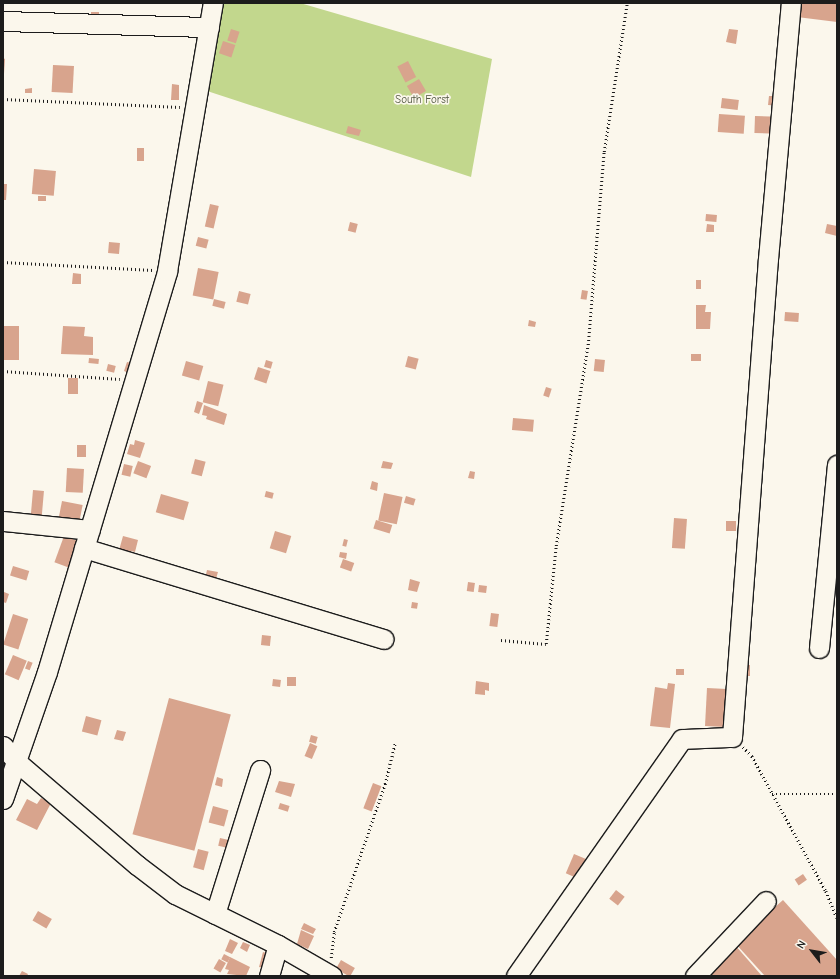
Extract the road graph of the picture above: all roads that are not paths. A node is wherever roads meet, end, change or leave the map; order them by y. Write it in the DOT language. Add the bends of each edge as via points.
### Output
graph roads {
  1 [pos="213,3"];
  2 [pos="791,3"];
  3 [pos="3,21"];
  4 [pos="209,27"];
  5 [pos="837,465"];
  6 [pos="3,521"];
  7 [pos="87,539"];
  8 [pos="383,639"];
  9 [pos="819,648"];
  10 [pos="3,746"];
  11 [pos="18,763"];
  12 [pos="260,770"];
  13 [pos="3,799"];
  14 [pos="766,901"];
  15 [pos="215,914"];
  16 [pos="278,945"];
  17 [pos="327,975"];
  18 [pos="269,976"];
  19 [pos="516,976"];
  20 [pos="694,976"];
  1 -- 4 [label="street"];
  2 -- 19 [label="street" via="768,259 732,737 682,739"];
  3 -- 4 [label="street"];
  4 -- 7 [label="street" via="167,271"];
  5 -- 9 [label="street"];
  6 -- 7 [label="street"];
  7 -- 8 [label="street"];
  7 -- 11 [label="street"];
  10 -- 11 [label="street"];
  11 -- 13 [label="street"];
  11 -- 15 [label="street" via="137,865 175,894"];
  12 -- 15 [label="street"];
  14 -- 20 [label="street"];
  15 -- 16 [label="street"];
  16 -- 17 [label="street"];
  16 -- 18 [label="street"];
}
